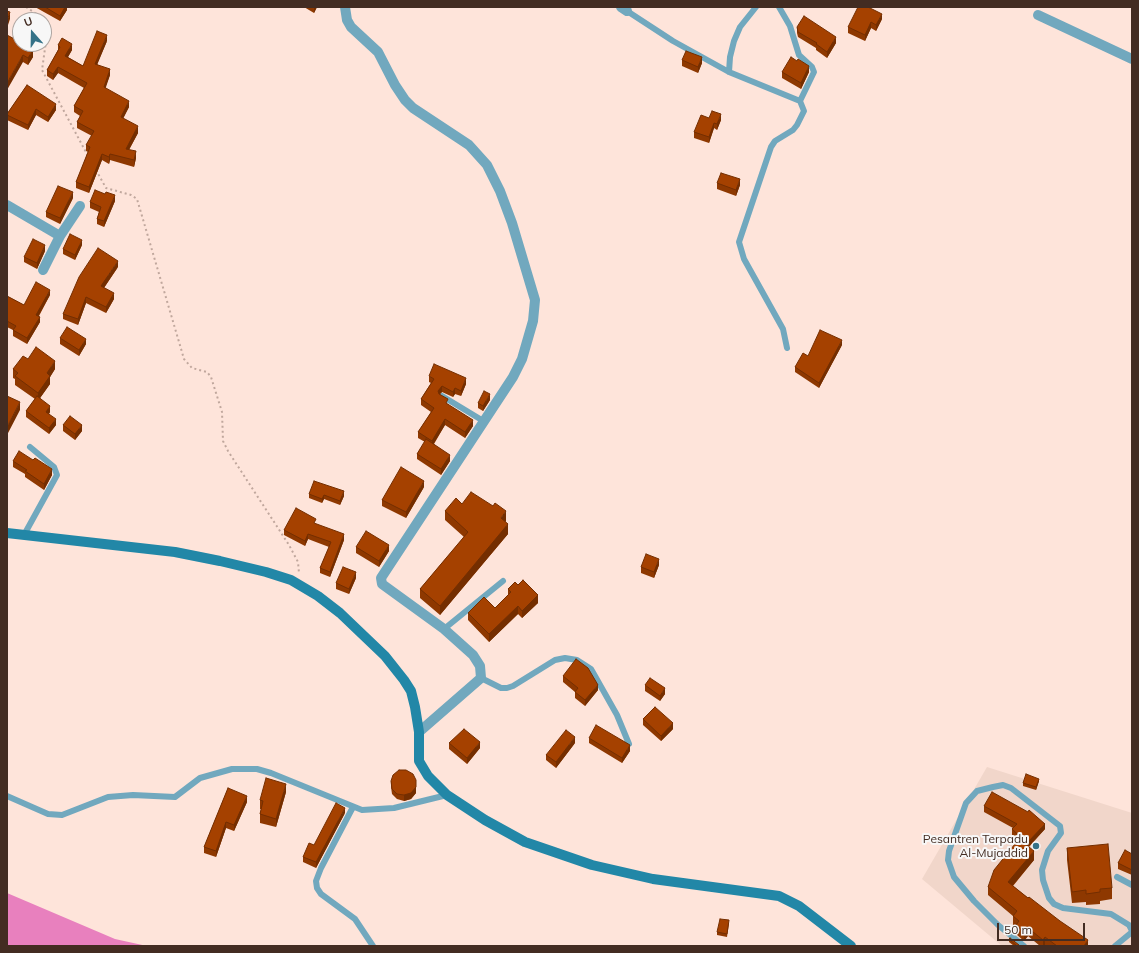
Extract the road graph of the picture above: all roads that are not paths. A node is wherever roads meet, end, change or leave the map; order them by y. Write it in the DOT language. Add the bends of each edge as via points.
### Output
graph roads {
  1 [pos="345,7"];
  2 [pos="756,7"];
  3 [pos="779,7"];
  4 [pos="624,9"];
  5 [pos="1038,14"];
  6 [pos="1132,58"];
  7 [pos="730,72"];
  8 [pos="800,101"];
  9 [pos="7,205"];
  10 [pos="80,206"];
  11 [pos="60,236"];
  12 [pos="42,270"];
  13 [pos="787,348"];
  14 [pos="442,396"];
  15 [pos="485,422"];
  16 [pos="30,447"];
  17 [pos="7,533"];
  18 [pos="24,535"];
  19 [pos="503,581"];
  20 [pos="444,629"];
  21 [pos="481,678"];
  22 [pos="419,732"];
  23 [pos="628,744"];
  24 [pos="447,795"];
  25 [pos="7,796"];
  26 [pos="354,807"];
  27 [pos="1117,877"];
  28 [pos="1132,885"];
  29 [pos="1130,924"];
  30 [pos="1132,931"];
  31 [pos="373,946"];
  32 [pos="851,946"];
  33 [pos="1024,946"];
  34 [pos="1115,946"];
  1 -- 15 [label="street" via="351,27 378,52 405,100 469,145 488,165 514,230 534,296 535,315 522,359"];
  2 -- 7 [label="lane" via="740,27 734,41"];
  3 -- 8 [label="lane" via="790,26 799,54 814,72"];
  4 -- 7 [label="lane" via="673,41"];
  5 -- 6 [label="street"];
  7 -- 8 [label="lane"];
  8 -- 13 [label="lane" via="804,111 793,130 771,147 739,242 744,259 783,330"];
  9 -- 11 [label="street"];
  10 -- 11 [label="street"];
  11 -- 12 [label="street"];
  14 -- 15 [label="lane"];
  15 -- 20 [label="street" via="381,578 382,584"];
  16 -- 18 [label="lane" via="54,466 57,475"];
  17 -- 18 [label="street"];
  18 -- 22 [label="street" via="128,546 220,561 291,580 340,613 385,656 411,691"];
  19 -- 20 [label="lane"];
  20 -- 21 [label="street" via="478,660"];
  21 -- 22 [label="street"];
  21 -- 23 [label="lane" via="501,688 507,688 555,660 577,660 591,669 617,715"];
  22 -- 24 [label="street" via="418,754 422,768"];
  24 -- 26 [label="lane" via="394,808 370,810"];
  24 -- 32 [label="street" via="525,842 592,865 653,879 779,896 799,906"];
  25 -- 26 [label="lane" via="48,814 62,815 108,797 175,797 200,778 214,773 232,769 257,769"];
  26 -- 31 [label="lane" via="316,881 321,894 355,918"];
  27 -- 28 [label="lane"];
  29 -- 30 [label="lane"];
  29 -- 33 [label="lane" via="1112,914 1064,908 1054,904 1049,898 1042,870 1048,851 1061,833 1060,826 1011,788 1003,785 993,787 977,791 966,803 948,860 954,877 974,901"];
  30 -- 34 [label="lane"];
}
